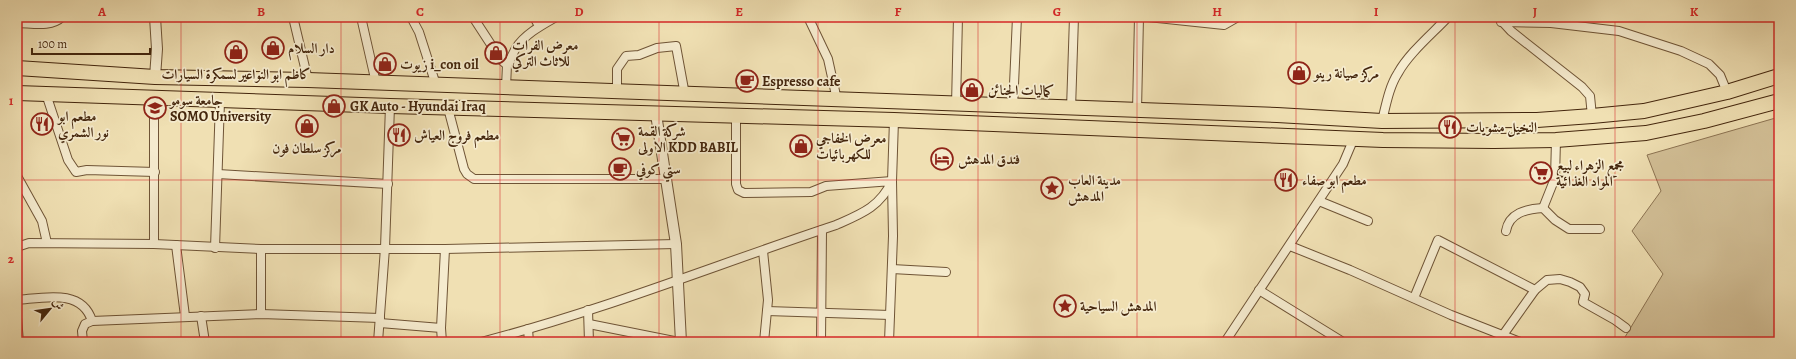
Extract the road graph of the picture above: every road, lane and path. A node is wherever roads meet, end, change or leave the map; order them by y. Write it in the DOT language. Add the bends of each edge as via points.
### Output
graph roads {
  1 [pos="62,17"];
  2 [pos="155,17"];
  3 [pos="293,17"];
  4 [pos="361,17"];
  5 [pos="411,17"];
  6 [pos="473,17"];
  7 [pos="534,17"];
  8 [pos="556,17"];
  9 [pos="808,17"];
  10 [pos="958,17"];
  11 [pos="1017,17"];
  12 [pos="1074,17"];
  13 [pos="1139,17"];
  14 [pos="1148,17"];
  15 [pos="1238,17"];
  16 [pos="1448,17"];
  17 [pos="1500,20"];
  18 [pos="17,23"];
  19 [pos="539,26"];
  20 [pos="507,65"];
  21 [pos="17,68"];
  22 [pos="1779,76"];
  23 [pos="155,77"];
  24 [pos="308,80"];
  25 [pos="376,83"];
  26 [pos="436,85"];
  27 [pos="482,87"];
  28 [pos="506,87"];
  29 [pos="530,89"];
  30 [pos="617,92"];
  31 [pos="1727,92"];
  32 [pos="17,93"];
  33 [pos="46,94"];
  34 [pos="685,95"];
  35 [pos="154,98"];
  36 [pos="837,100"];
  37 [pos="220,101"];
  38 [pos="1779,101"];
  39 [pos="956,104"];
  40 [pos="390,106"];
  41 [pos="1013,107"];
  42 [pos="448,108"];
  43 [pos="481,109"];
  44 [pos="1071,109"];
  45 [pos="528,110"];
  46 [pos="1137,111"];
  47 [pos="1644,111"];
  48 [pos="656,114"];
  49 [pos="736,116"];
  50 [pos="1592,116"];
  51 [pos="894,120"];
  52 [pos="1382,121"];
  53 [pos="1646,133"];
  54 [pos="1354,138"];
  55 [pos="1594,138"];
  56 [pos="1556,140"];
  57 [pos="154,172"];
  58 [pos="218,174"];
  59 [pos="17,176"];
  60 [pos="666,179"];
  61 [pos="892,181"];
  62 [pos="388,184"];
  63 [pos="1319,201"];
  64 [pos="1543,208"];
  65 [pos="1368,221"];
  66 [pos="1600,229"];
  67 [pos="822,230"];
  68 [pos="1506,231"];
  69 [pos="47,244"];
  70 [pos="154,244"];
  71 [pos="676,244"];
  72 [pos="176,245"];
  73 [pos="1290,246"];
  74 [pos="17,247"];
  75 [pos="215,248"];
  76 [pos="385,248"];
  77 [pos="261,249"];
  78 [pos="445,249"];
  79 [pos="763,251"];
  80 [pos="892,269"];
  81 [pos="946,272"];
  82 [pos="678,280"];
  83 [pos="1259,290"];
  84 [pos="1535,290"];
  85 [pos="1414,298"];
  86 [pos="17,300"];
  87 [pos="588,310"];
  88 [pos="767,311"];
  89 [pos="822,312"];
  90 [pos="261,314"];
  91 [pos="890,315"];
  92 [pos="185,316"];
  93 [pos="201,316"];
  94 [pos="17,318"];
  95 [pos="92,320"];
  96 [pos="380,321"];
  97 [pos="589,324"];
  98 [pos="441,328"];
  99 [pos="1626,328"];
  100 [pos="528,329"];
  101 [pos="1503,334"];
  102 [pos="1228,341"];
  103 [pos="19,342"];
  104 [pos="84,342"];
  105 [pos="204,342"];
  106 [pos="378,342"];
  107 [pos="442,342"];
  108 [pos="481,342"];
  109 [pos="529,342"];
  110 [pos="589,342"];
  111 [pos="680,342"];
  112 [pos="764,342"];
  113 [pos="821,342"];
  114 [pos="889,342"];
  115 [pos="1343,342"];
  116 [pos="1520,342"];
  1 -- 18 [label="street" via="47,24"];
  2 -- 23 [label="street"];
  3 -- 24 [label="street"];
  4 -- 25 [label="street"];
  5 -- 26 [label="street" via="419,32"];
  6 -- 20 [label="street" via="501,60"];
  7 -- 19 [label="street"];
  8 -- 19 [label="street"];
  9 -- 36 [label="street" via="828,59"];
  10 -- 39 [label="street"];
  11 -- 41 [label="street"];
  12 -- 44 [label="street"];
  13 -- 46 [label="street"];
  14 -- 15 [label="street" via="1224,25"];
  16 -- 52 [label="street" via="1404,63 1397,74"];
  17 -- 31 [label="street" via="1619,31 1681,51 1709,64 1720,75"];
  17 -- 50 [label="street" via="1582,87 1590,96"];
  19 -- 20 [label="street" via="516,48"];
  20 -- 28 [label="street"];
  21 -- 23 [label="highway"];
  22 -- 31 [label="highway"];
  23 -- 24 [label="highway"];
  24 -- 25 [label="highway"];
  25 -- 26 [label="highway"];
  26 -- 27 [label="highway"];
  27 -- 28 [label="highway"];
  27 -- 43 [label="highway" via="489,95 489,101"];
  28 -- 29 [label="highway"];
  29 -- 30 [label="highway"];
  29 -- 45 [label="highway" via="525,90 520,98 520,103"];
  30 -- 34 [label="highway"];
  30 -- 34 [label="street" via="617,69 626,56 676,46"];
  31 -- 47 [label="highway"];
  32 -- 33 [label="highway"];
  33 -- 35 [label="highway"];
  33 -- 57 [label="street" via="68,160 76,172"];
  34 -- 36 [label="highway"];
  35 -- 37 [label="highway"];
  35 -- 57 [label="street"];
  36 -- 39 [label="highway"];
  37 -- 40 [label="highway"];
  37 -- 58 [label="street"];
  38 -- 53 [label="highway" via="1711,120"];
  39 -- 41 [label="highway"];
  40 -- 42 [label="highway"];
  40 -- 62 [label="street"];
  41 -- 44 [label="highway"];
  42 -- 43 [label="highway"];
  42 -- 60 [label="street" via="464,169 474,180"];
  43 -- 45 [label="highway"];
  44 -- 46 [label="highway"];
  45 -- 48 [label="highway"];
  46 -- 52 [label="highway"];
  47 -- 50 [label="highway"];
  47 -- 53 [label="highway" via="1637,117 1636,125"];
  48 -- 49 [label="highway"];
  48 -- 60 [label="street"];
  49 -- 51 [label="highway"];
  49 -- 61 [label="street" via="736,184 738,190 744,193 811,192 826,186"];
  50 -- 52 [label="highway" via="1536,120"];
  50 -- 55 [label="highway" via="1599,126"];
  51 -- 54 [label="highway"];
  51 -- 61 [label="street"];
  53 -- 55 [label="highway"];
  54 -- 56 [label="highway"];
  54 -- 63 [label="street" via="1343,164"];
  55 -- 56 [label="highway"];
  56 -- 64 [label="street" via="1556,178"];
  57 -- 70 [label="street"];
  58 -- 62 [label="street"];
  58 -- 75 [label="street"];
  59 -- 69 [label="street" via="42,221"];
  60 -- 71 [label="street"];
  61 -- 67 [label="street" via="886,195 874,205 851,219"];
  61 -- 80 [label="street"];
  62 -- 76 [label="street"];
  63 -- 65 [label="street"];
  63 -- 73 [label="street"];
  64 -- 66 [label="street" via="1569,229"];
  64 -- 68 [label="street" via="1534,208 1510,218"];
  67 -- 79 [label="street"];
  67 -- 89 [label="street"];
  69 -- 70 [label="street"];
  69 -- 74 [label="street" via="29,243"];
  70 -- 72 [label="street"];
  71 -- 78 [label="street"];
  71 -- 82 [label="street"];
  72 -- 75 [label="street"];
  72 -- 92 [label="street"];
  73 -- 83 [label="street"];
  73 -- 85 [label="street"];
  75 -- 77 [label="street"];
  76 -- 77 [label="street"];
  76 -- 78 [label="street"];
  76 -- 96 [label="street"];
  77 -- 90 [label="street"];
  78 -- 98 [label="street"];
  79 -- 82 [label="street"];
  79 -- 88 [label="street"];
  80 -- 81 [label="street"];
  80 -- 91 [label="street"];
  82 -- 87 [label="street"];
  82 -- 111 [label="street"];
  83 -- 102 [label="street"];
  83 -- 115 [label="street"];
  84 -- 85 [label="street" via="1438,240"];
  84 -- 99 [label="street" via="1547,280 1560,279 1570,282 1580,287 1584,294 1583,302"];
  84 -- 101 [label="street"];
  85 -- 101 [label="street" via="1450,315"];
  86 -- 95 [label="street" via="64,297 79,301 90,313"];
  87 -- 97 [label="street"];
  87 -- 100 [label="street"];
  88 -- 89 [label="street"];
  88 -- 112 [label="street"];
  89 -- 91 [label="street"];
  89 -- 113 [label="street"];
  90 -- 93 [label="street"];
  90 -- 96 [label="street"];
  91 -- 114 [label="street"];
  92 -- 93 [label="street"];
  92 -- 95 [label="street"];
  93 -- 105 [label="street"];
  94 -- 103 [label="street"];
  95 -- 104 [label="street" via="85,324 82,331"];
  96 -- 98 [label="street"];
  96 -- 106 [label="street"];
  97 -- 110 [label="street"];
  97 -- 111 [label="street"];
  98 -- 107 [label="street"];
  100 -- 108 [label="street"];
  100 -- 109 [label="street"];
  101 -- 116 [label="street"];
}
